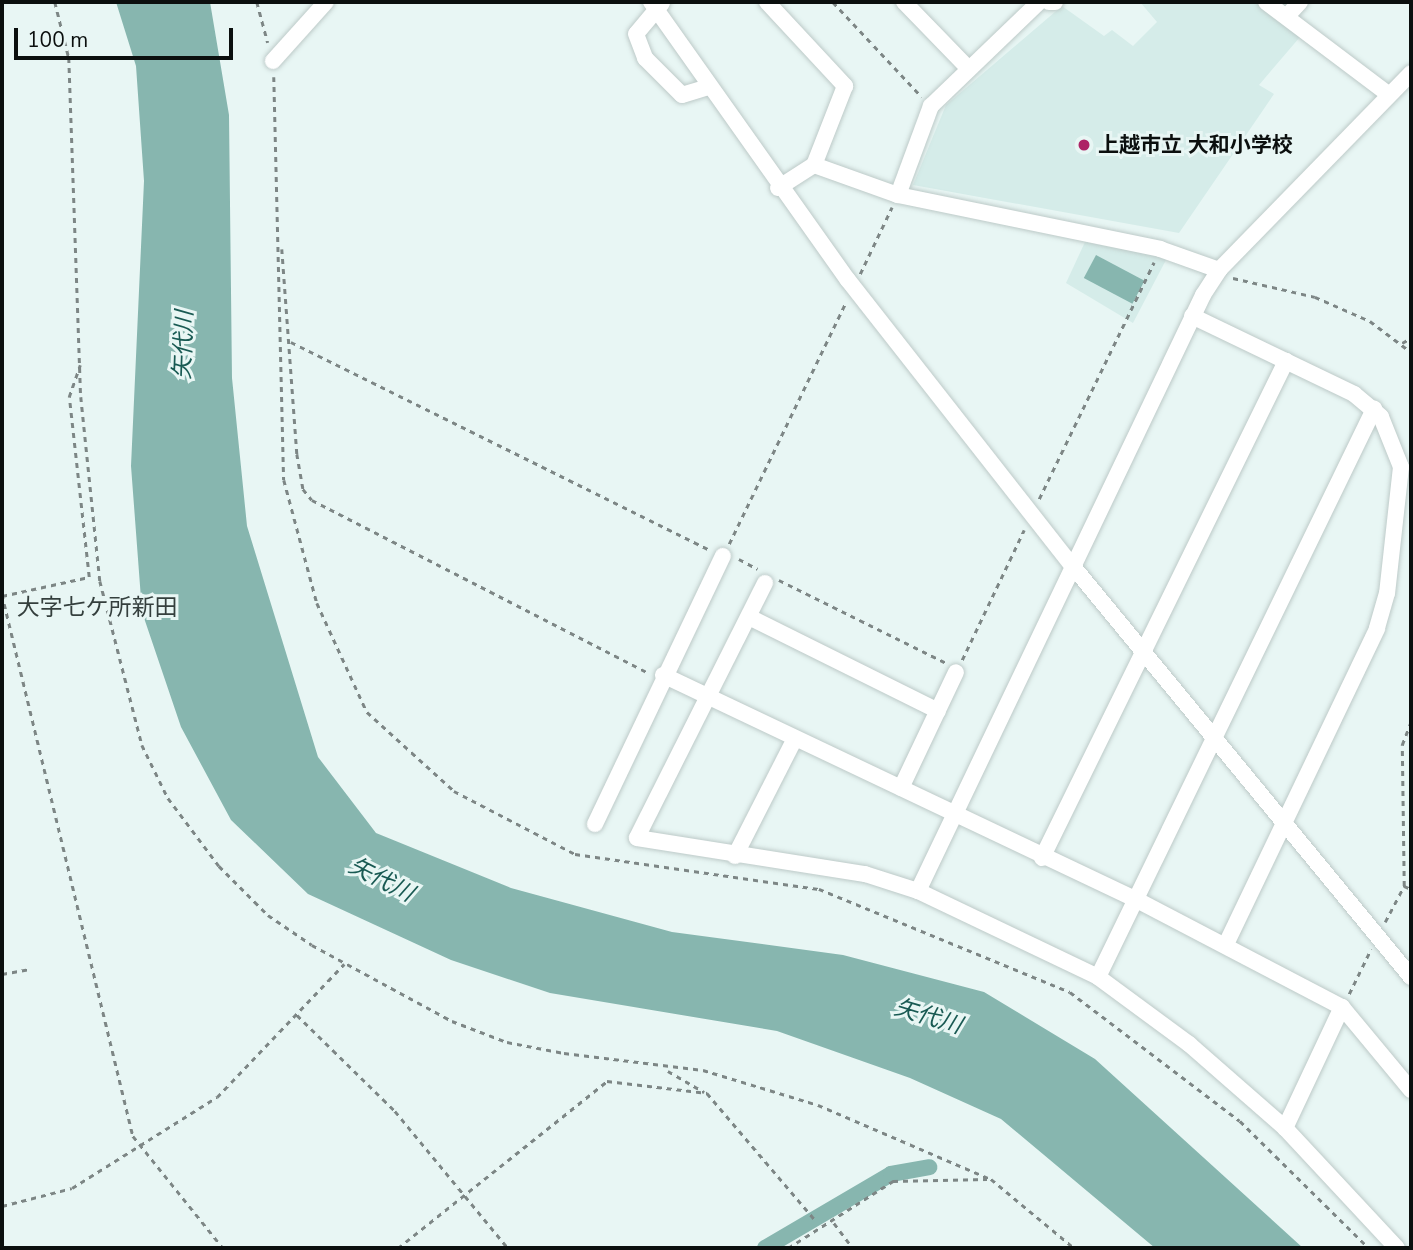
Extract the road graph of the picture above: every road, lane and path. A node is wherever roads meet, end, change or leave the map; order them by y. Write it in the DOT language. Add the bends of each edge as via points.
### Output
graph roads {
  1 [pos="55,2"];
  2 [pos="257,2"];
  3 [pos="326,2"];
  4 [pos="767,2"];
  5 [pos="833,2"];
  6 [pos="904,2"];
  7 [pos="1039,2"];
  8 [pos="1049,2"];
  9 [pos="1055,2"];
  10 [pos="1266,2"];
  11 [pos="1300,2"];
  12 [pos="657,4"];
  13 [pos="1287,16"];
  14 [pos="273,61"];
  15 [pos="969,69"];
  16 [pos="1411,73"];
  17 [pos="709,87"];
  18 [pos="1388,94"];
  19 [pos="931,106"];
  20 [pos="814,165"];
  21 [pos="778,188"];
  22 [pos="898,195"];
  23 [pos="281,242"];
  24 [pos="1160,249"];
  25 [pos="1219,270"];
  26 [pos="856,281"];
  27 [pos="850,293"];
  28 [pos="1192,316"];
  29 [pos="1411,338"];
  30 [pos="291,342"];
  31 [pos="1402,343"];
  32 [pos="1411,352"];
  33 [pos="1286,360"];
  34 [pos="80,363"];
  35 [pos="1374,409"];
  36 [pos="1032,514"];
  37 [pos="724,554"];
  38 [pos="1071,564"];
  39 [pos="767,577"];
  40 [pos="2,595"];
  41 [pos="749,617"];
  42 [pos="1147,650"];
  43 [pos="957,671"];
  44 [pos="662,678"];
  45 [pos="711,696"];
  46 [pos="938,711"];
  47 [pos="1411,721"];
  48 [pos="1214,731"];
  49 [pos="795,738"];
  50 [pos="901,788"];
  51 [pos="957,815"];
  52 [pos="1285,822"];
  53 [pos="595,824"];
  54 [pos="735,856"];
  55 [pos="1042,858"];
  56 [pos="1404,886"];
  57 [pos="1411,889"];
  58 [pos="918,891"];
  59 [pos="1139,901"];
  60 [pos="1377,936"];
  61 [pos="1226,944"];
  62 [pos="344,964"];
  63 [pos="29,969"];
  64 [pos="2,975"];
  65 [pos="1098,977"];
  66 [pos="1411,977"];
  67 [pos="1342,1007"];
  68 [pos="296,1014"];
  69 [pos="665,1069"];
  70 [pos="1411,1090"];
  71 [pos="707,1093"];
  72 [pos="1285,1128"];
  73 [pos="138,1144"];
  74 [pos="991,1180"];
  75 [pos="464,1196"];
  76 [pos="2,1206"];
  77 [pos="815,1220"];
  78 [pos="834,1223"];
  79 [pos="223,1248"];
  80 [pos="398,1248"];
  81 [pos="508,1248"];
  82 [pos="788,1248"];
  83 [pos="853,1248"];
  84 [pos="1074,1248"];
  85 [pos="1369,1248"];
  86 [pos="1396,1248"];
  1 -- 34 [label="path" via="69,58"];
  2 -- 14 [label="path"];
  3 -- 14 [label="street"];
  4 -- 20 [label="street" via="845,86"];
  5 -- 19 [label="path"];
  6 -- 15 [label="street"];
  7 -- 15 [label="street"];
  8 -- 9 [label="street"];
  10 -- 13 [label="street"];
  11 -- 13 [label="street"];
  12 -- 17 [label="street"];
  12 -- 17 [label="street" via="636,34 652,69 682,96"];
  13 -- 18 [label="street"];
  14 -- 23 [label="path"];
  15 -- 19 [label="street"];
  16 -- 18 [label="street"];
  17 -- 21 [label="street"];
  18 -- 25 [label="street" via="1353,139"];
  19 -- 22 [label="street"];
  20 -- 21 [label="street"];
  20 -- 22 [label="street"];
  21 -- 36 [label="street"];
  22 -- 24 [label="street"];
  22 -- 26 [label="path"];
  23 -- 30 [label="path"];
  23 -- 85 [label="path" via="276,349 284,480 339,660 367,712 409,756 454,791 575,854 818,889 1070,992 1240,1121"];
  24 -- 25 [label="street"];
  24 -- 36 [label="path"];
  25 -- 28 [label="street"];
  25 -- 31 [label="path" via="1242,284 1315,297 1370,321"];
  27 -- 37 [label="path"];
  28 -- 33 [label="street"];
  28 -- 38 [label="street"];
  29 -- 31 [label="path"];
  30 -- 37 [label="path"];
  30 -- 44 [label="path" via="297,454 303,489 312,500"];
  31 -- 32 [label="path"];
  33 -- 35 [label="street"];
  33 -- 42 [label="street"];
  34 -- 40 [label="path" via="69,397 89,578"];
  34 -- 62 [label="path" via="100,581 142,744 168,797 219,866 268,915"];
  35 -- 48 [label="street"];
  35 -- 52 [label="street" via="1400,454 1387,593 1377,629"];
  36 -- 38 [label="street"];
  36 -- 43 [label="path"];
  37 -- 39 [label="path"];
  37 -- 44 [label="street"];
  38 -- 42 [label="street"];
  38 -- 51 [label="street"];
  39 -- 41 [label="street"];
  39 -- 43 [label="path"];
  40 -- 73 [label="path"];
  41 -- 45 [label="street"];
  41 -- 46 [label="street"];
  42 -- 48 [label="street"];
  42 -- 55 [label="street"];
  43 -- 46 [label="street"];
  44 -- 45 [label="street"];
  44 -- 53 [label="street"];
  45 -- 49 [label="street"];
  45 -- 54 [label="street" via="637,838"];
  46 -- 50 [label="street"];
  47 -- 56 [label="path" via="1402,745"];
  48 -- 52 [label="street"];
  48 -- 59 [label="street"];
  49 -- 50 [label="street"];
  49 -- 54 [label="street"];
  50 -- 51 [label="street"];
  51 -- 55 [label="street"];
  51 -- 58 [label="street"];
  52 -- 60 [label="street"];
  52 -- 61 [label="street"];
  54 -- 58 [label="street" via="865,874"];
  55 -- 59 [label="street"];
  56 -- 57 [label="path"];
  56 -- 60 [label="path"];
  58 -- 65 [label="street"];
  59 -- 61 [label="street"];
  59 -- 65 [label="street"];
  60 -- 66 [label="street"];
  60 -- 67 [label="path"];
  61 -- 67 [label="street"];
  62 -- 68 [label="path"];
  62 -- 69 [label="path" via="507,1042"];
  63 -- 64 [label="path"];
  65 -- 72 [label="street" via="1189,1044"];
  67 -- 70 [label="street"];
  67 -- 72 [label="street"];
  68 -- 73 [label="path" via="217,1097"];
  68 -- 75 [label="path" via="395,1111"];
  69 -- 71 [label="path"];
  69 -- 74 [label="path" via="703,1070 818,1105"];
  71 -- 75 [label="path" via="607,1081"];
  71 -- 77 [label="path"];
  72 -- 86 [label="street"];
  73 -- 76 [label="path" via="72,1188"];
  73 -- 79 [label="path"];
  74 -- 78 [label="path" via="893,1181"];
  74 -- 84 [label="path" via="1029,1205"];
  75 -- 80 [label="path"];
  75 -- 81 [label="path"];
  78 -- 82 [label="path"];
  78 -- 83 [label="path"];
}
